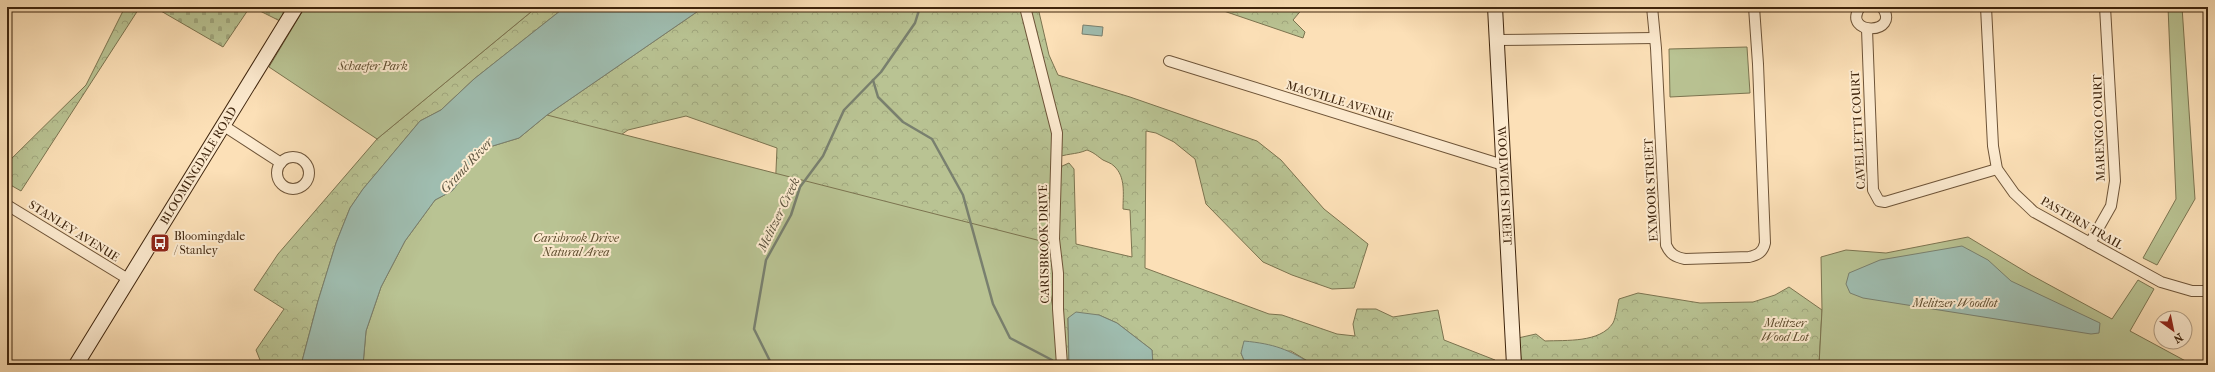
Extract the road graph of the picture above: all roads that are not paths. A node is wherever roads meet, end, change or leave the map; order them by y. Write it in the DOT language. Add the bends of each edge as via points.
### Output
graph roads {
  1 [pos="296,7"];
  2 [pos="1025,7"];
  3 [pos="1495,7"];
  4 [pos="1652,7"];
  5 [pos="1754,7"];
  6 [pos="1860,7"];
  7 [pos="1882,7"];
  8 [pos="1986,7"];
  9 [pos="2105,7"];
  10 [pos="1867,29"];
  11 [pos="1654,38"];
  12 [pos="1498,40"];
  13 [pos="1169,61"];
  14 [pos="224,126"];
  15 [pos="281,163"];
  16 [pos="1504,165"];
  17 [pos="1997,170"];
  18 [pos="7,205"];
  19 [pos="2090,243"];
  20 [pos="128,279"];
  21 [pos="2208,292"];
  22 [pos="76,365"];
  23 [pos="1062,365"];
  24 [pos="1514,365"];
  1 -- 14 [label="main road, BLOOMINGDALE ROAD"];
  2 -- 23 [label="street, CARISBROOK DRIVE" via="1058,133 1054,239"];
  3 -- 12 [label="main road, WOOLWICH STREET"];
  4 -- 11 [label="street"];
  5 -- 11 [label="street, EXMOOR STREET" via="1766,234 1764,249 1749,257 1685,259 1675,257 1666,245"];
  6 -- 10 [label="street, CAVELLETTI COURT" via="1858,20 1860,25"];
  7 -- 10 [label="street" via="1885,14 1883,23 1875,29"];
  8 -- 17 [label="street, PASTERN TRAIL" via="1993,146"];
  9 -- 19 [label="street, MARENGO COURT" via="2114,181 2111,206"];
  10 -- 17 [label="street, CAVELLETTI COURT" via="1872,190 1879,201 1885,202"];
  11 -- 12 [label="street"];
  12 -- 16 [label="main road, WOOLWICH STREET"];
  13 -- 16 [label="street, MACVILLE AVENUE"];
  14 -- 15 [label="street"];
  14 -- 20 [label="main road, BLOOMINGDALE ROAD"];
  16 -- 24 [label="main road, WOOLWICH STREET"];
  17 -- 19 [label="street, PASTERN TRAIL" via="2014,193 2034,212"];
  18 -- 20 [label="street, STANLEY AVENUE"];
  19 -- 21 [label="street, PASTERN TRAIL" via="2162,282 2192,291"];
  20 -- 22 [label="main road, BLOOMINGDALE ROAD"];
}
